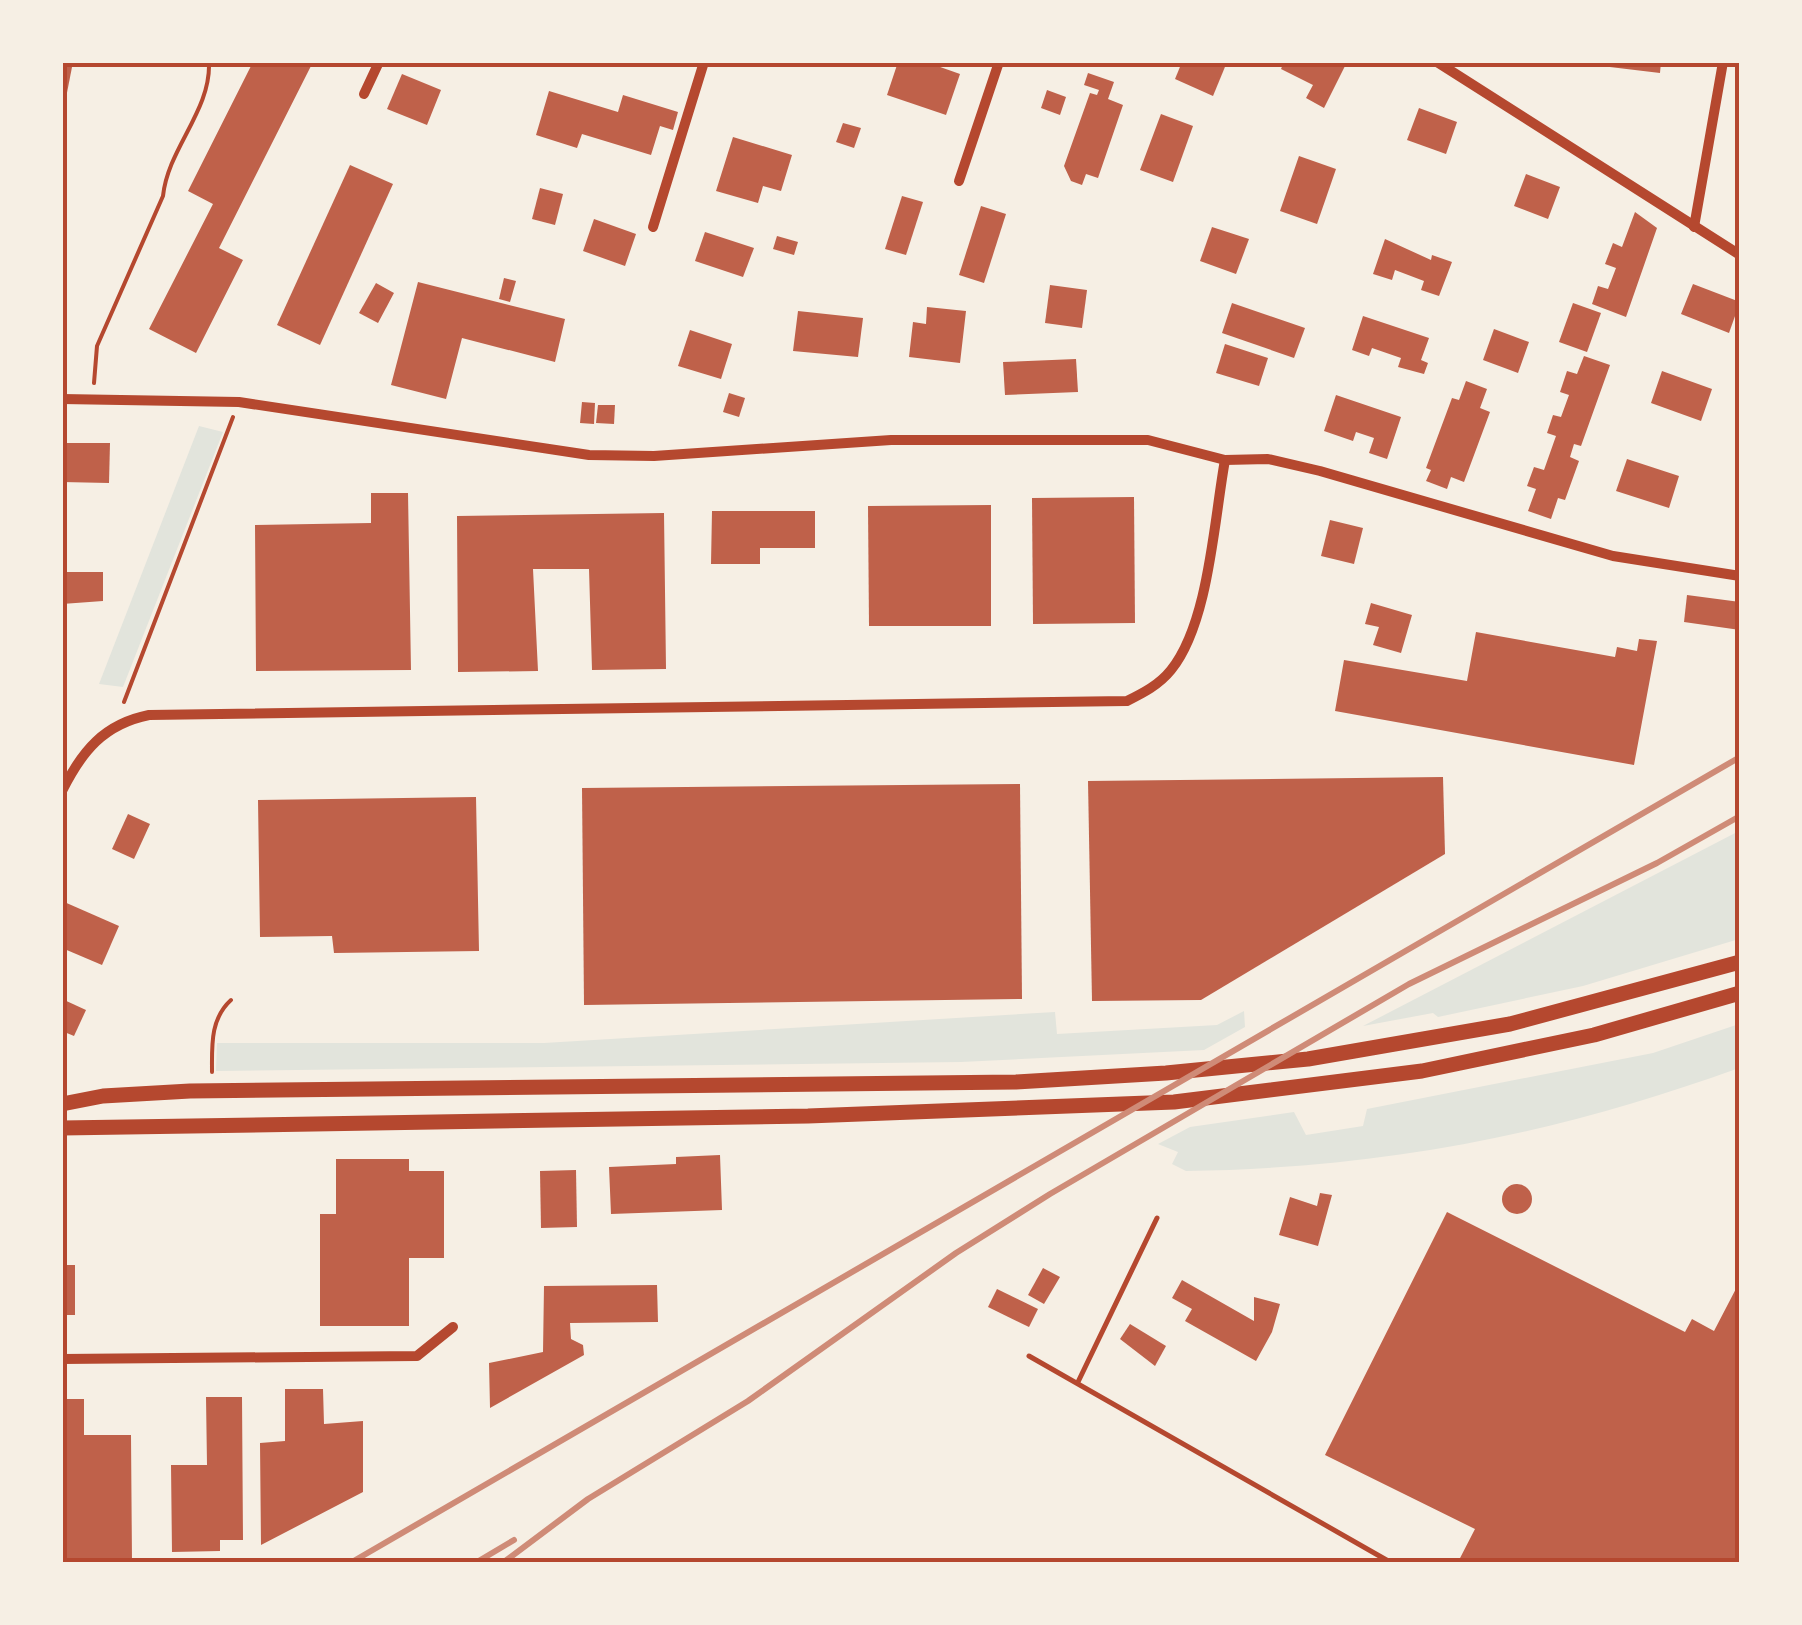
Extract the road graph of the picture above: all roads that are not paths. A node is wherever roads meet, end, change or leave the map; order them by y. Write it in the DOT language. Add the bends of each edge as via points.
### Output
graph roads {
  1 [pos="379,62"];
  2 [pos="704,62"];
  3 [pos="999,62"];
  4 [pos="1437,62"];
  5 [pos="1723,62"];
  6 [pos="364,94"];
  7 [pos="959,181"];
  8 [pos="1694,226"];
  9 [pos="653,227"];
  10 [pos="1740,255"];
  11 [pos="62,398"];
  12 [pos="1225,460"];
  13 [pos="1740,576"];
  14 [pos="62,791"];
  15 [pos="1740,962"];
  16 [pos="1740,992"];
  17 [pos="62,1104"];
  18 [pos="62,1128"];
  19 [pos="1157,1218"];
  20 [pos="453,1327"];
  21 [pos="1029,1356"];
  22 [pos="62,1359"];
  23 [pos="1078,1382"];
  24 [pos="1390,1562"];
  1 -- 6 [label="street"];
  2 -- 9 [label="street"];
  3 -- 7 [label="street"];
  4 -- 8 [label="street"];
  5 -- 8 [label="street"];
  8 -- 10 [label="street"];
  11 -- 12 [label="street" via="239,402 589,455 1086,437 1148,440"];
  12 -- 13 [label="street" via="1292,464 1613,556"];
  12 -- 14 [label="street" via="1184,653 1169,674 1127,700 149,714 96,738"];
  15 -- 17 [label="main road" via="1510,1024 1308,1059 1166,1073 882,1084 190,1091"];
  16 -- 18 [label="main road" via="1594,1035 1422,1071 1174,1102 808,1116"];
  19 -- 23 [label="lane"];
  20 -- 22 [label="street" via="417,1356"];
  21 -- 23 [label="lane"];
  23 -- 24 [label="lane"];
}
